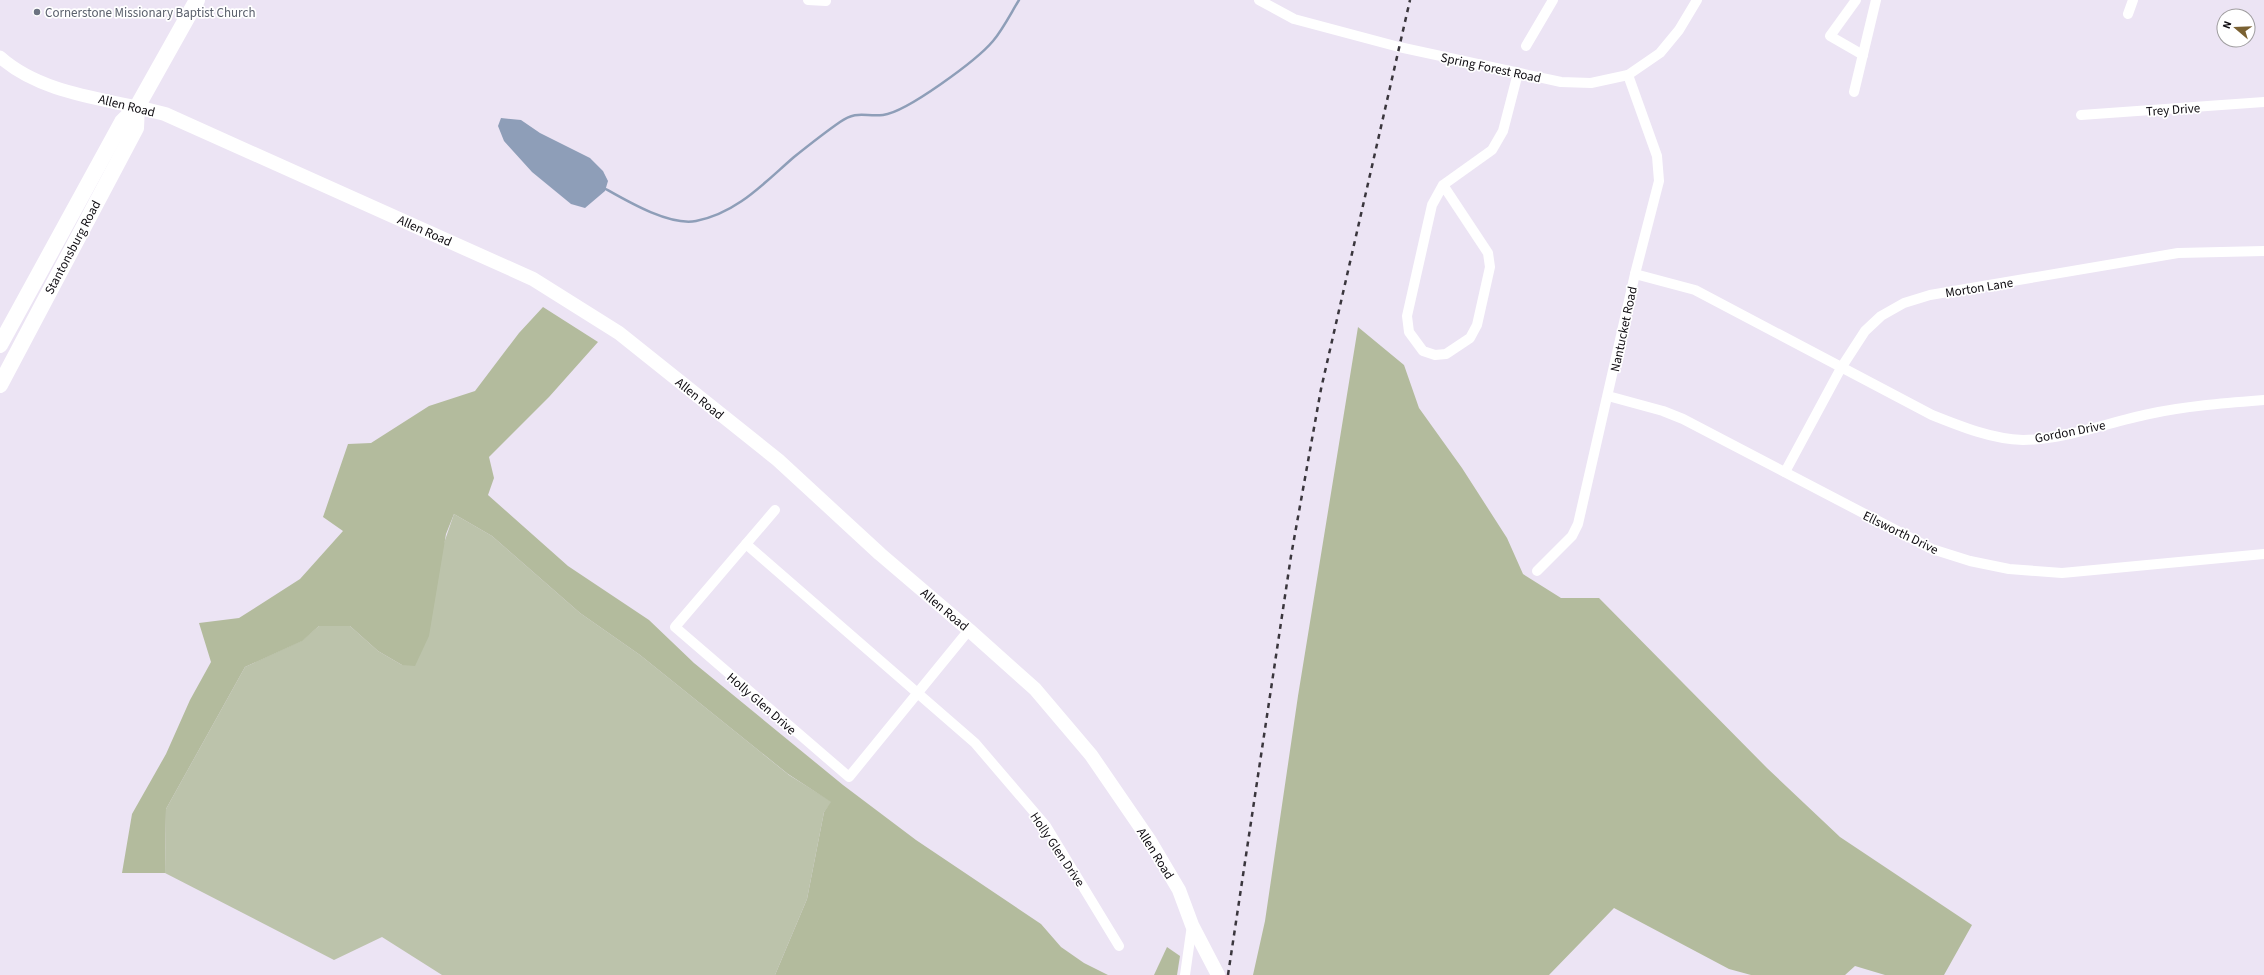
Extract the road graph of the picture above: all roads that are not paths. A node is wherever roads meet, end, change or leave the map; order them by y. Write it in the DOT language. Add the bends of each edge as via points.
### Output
graph roads {
  1 [pos="197,0"];
  2 [pos="808,0"];
  3 [pos="1259,0"];
  4 [pos="1553,0"];
  5 [pos="1697,0"];
  6 [pos="1856,0"];
  7 [pos="1876,0"];
  8 [pos="2133,0"];
  9 [pos="826,1"];
  10 [pos="2128,14"];
  11 [pos="1526,46"];
  12 [pos="1863,55"];
  13 [pos="0,57"];
  14 [pos="1518,73"];
  15 [pos="1628,75"];
  16 [pos="1854,92"];
  17 [pos="2264,102"];
  18 [pos="138,107"];
  19 [pos="2081,115"];
  20 [pos="1443,184"];
  21 [pos="2264,251"];
  22 [pos="1635,274"];
  23 [pos="0,345"];
  24 [pos="1841,368"];
  25 [pos="0,385"];
  26 [pos="1608,396"];
  27 [pos="2264,400"];
  28 [pos="1785,472"];
  29 [pos="775,510"];
  30 [pos="746,544"];
  31 [pos="2264,554"];
  32 [pos="1537,571"];
  33 [pos="969,630"];
  34 [pos="919,692"];
  35 [pos="1192,925"];
  36 [pos="1119,946"];
  37 [pos="1185,975"];
  38 [pos="1218,975"];
  1 -- 18 [label="main road, Stantonsburg Road"];
  2 -- 9 [label="street"];
  3 -- 14 [label="street, Spring Forest Road" via="1294,19 1329,29"];
  4 -- 11 [label="street"];
  5 -- 15 [label="street, Spring Forest Road" via="1679,30 1660,54"];
  6 -- 12 [label="street" via="1830,36"];
  7 -- 12 [label="street"];
  8 -- 10 [label="street"];
  12 -- 16 [label="street"];
  13 -- 18 [label="street, Allen Road" via="21,73 50,85"];
  14 -- 15 [label="street, Spring Forest Road" via="1561,82 1592,83"];
  14 -- 20 [label="street" via="1503,131 1492,150"];
  15 -- 22 [label="street, Nantucket Road" via="1657,156 1659,181"];
  17 -- 19 [label="street, Trey Drive"];
  18 -- 23 [label="main road, Stantonsburg Road" via="122,122"];
  18 -- 25 [label="main road, Stantonsburg Road" via="136,128"];
  18 -- 33 [label="main road, Allen Road" via="172,118 533,279 562,297 619,333 778,460 880,554"];
  20 -- 20 [label="street" via="1432,205 1408,316 1409,332 1423,351 1435,355 1446,354 1470,338 1477,325 1490,267 1488,253"];
  21 -- 24 [label="street, Morton Lane" via="2178,253 1930,295 1904,303 1882,316 1865,330"];
  22 -- 24 [label="street, Gordon Drive" via="1695,290"];
  22 -- 26 [label="street, Nantucket Road"];
  24 -- 27 [label="street, Gordon Drive" via="1932,415 1969,430 2024,440 2053,436 2150,413"];
  24 -- 28 [label="street, Morton Lane"];
  26 -- 28 [label="street, Ellsworth Drive" via="1683,419"];
  26 -- 32 [label="street, Nantucket Road" via="1578,524 1572,536"];
  28 -- 31 [label="street, Ellsworth Drive" via="1932,549 1970,561 2009,569 2062,573"];
  29 -- 30 [label="street, Holly Glen Drive"];
  30 -- 34 [label="street, Holly Glen Drive"];
  30 -- 34 [label="street, Holly Glen Drive" via="675,627 843,772 849,777"];
  33 -- 34 [label="street, Holly Glen Drive"];
  33 -- 35 [label="main road, Allen Road" via="1035,689 1091,755 1150,841 1179,890"];
  34 -- 36 [label="street, Holly Glen Drive" via="975,743 1046,826"];
  35 -- 37 [label="street"];
  35 -- 38 [label="main road, Allen Road"];
}
